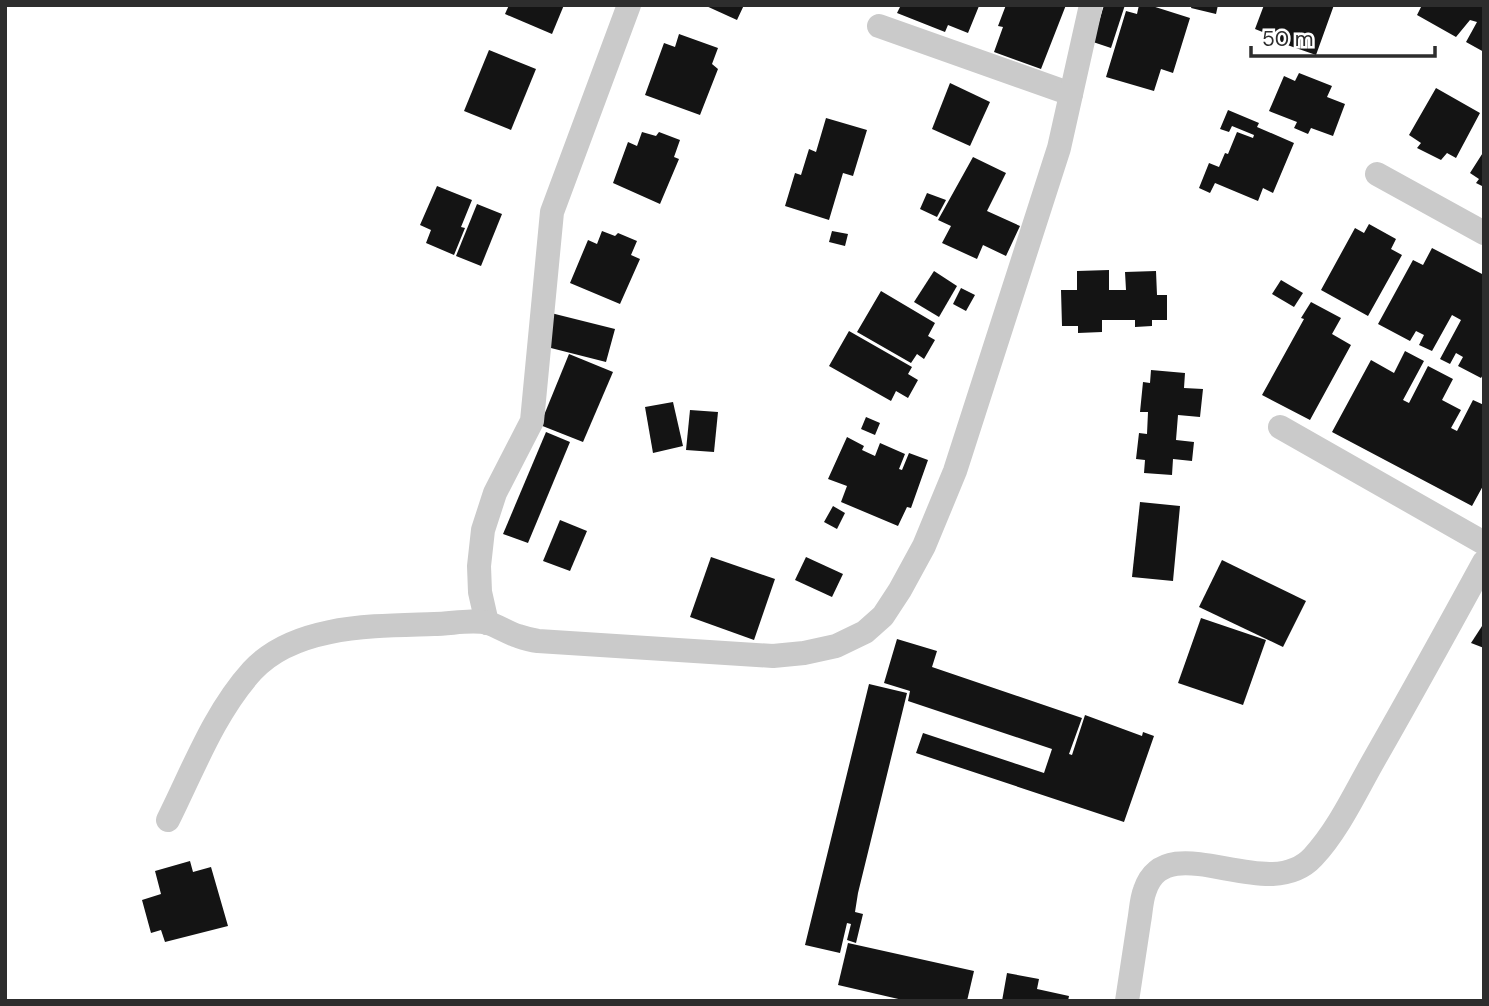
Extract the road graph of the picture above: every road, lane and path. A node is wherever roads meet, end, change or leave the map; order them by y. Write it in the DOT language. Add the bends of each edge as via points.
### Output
graph roads {
  1 [pos="629,5"];
  2 [pos="1091,5"];
  3 [pos="879,26"];
  4 [pos="1071,94"];
  5 [pos="1377,174"];
  6 [pos="1484,233"];
  7 [pos="1280,427"];
  8 [pos="1484,543"];
  9 [pos="1484,562"];
  10 [pos="487,623"];
  11 [pos="168,820"];
  12 [pos="1127,1001"];
  1 -- 10 [label="street" via="552,212 532,421 495,493 483,530 480,592"];
  2 -- 4 [label="street"];
  3 -- 4 [label="street"];
  4 -- 10 [label="street" via="1059,148 955,471 924,546 883,616 865,632 836,646 773,656 538,641"];
  5 -- 6 [label="street"];
  7 -- 8 [label="street"];
  9 -- 12 [label="street" via="1361,783 1326,843 1310,861 1292,872 1272,876 1194,862 1171,863 1156,872 1145,889"];
  10 -- 11 [label="street" via="338,630 273,653 254,668 223,710"];
}
